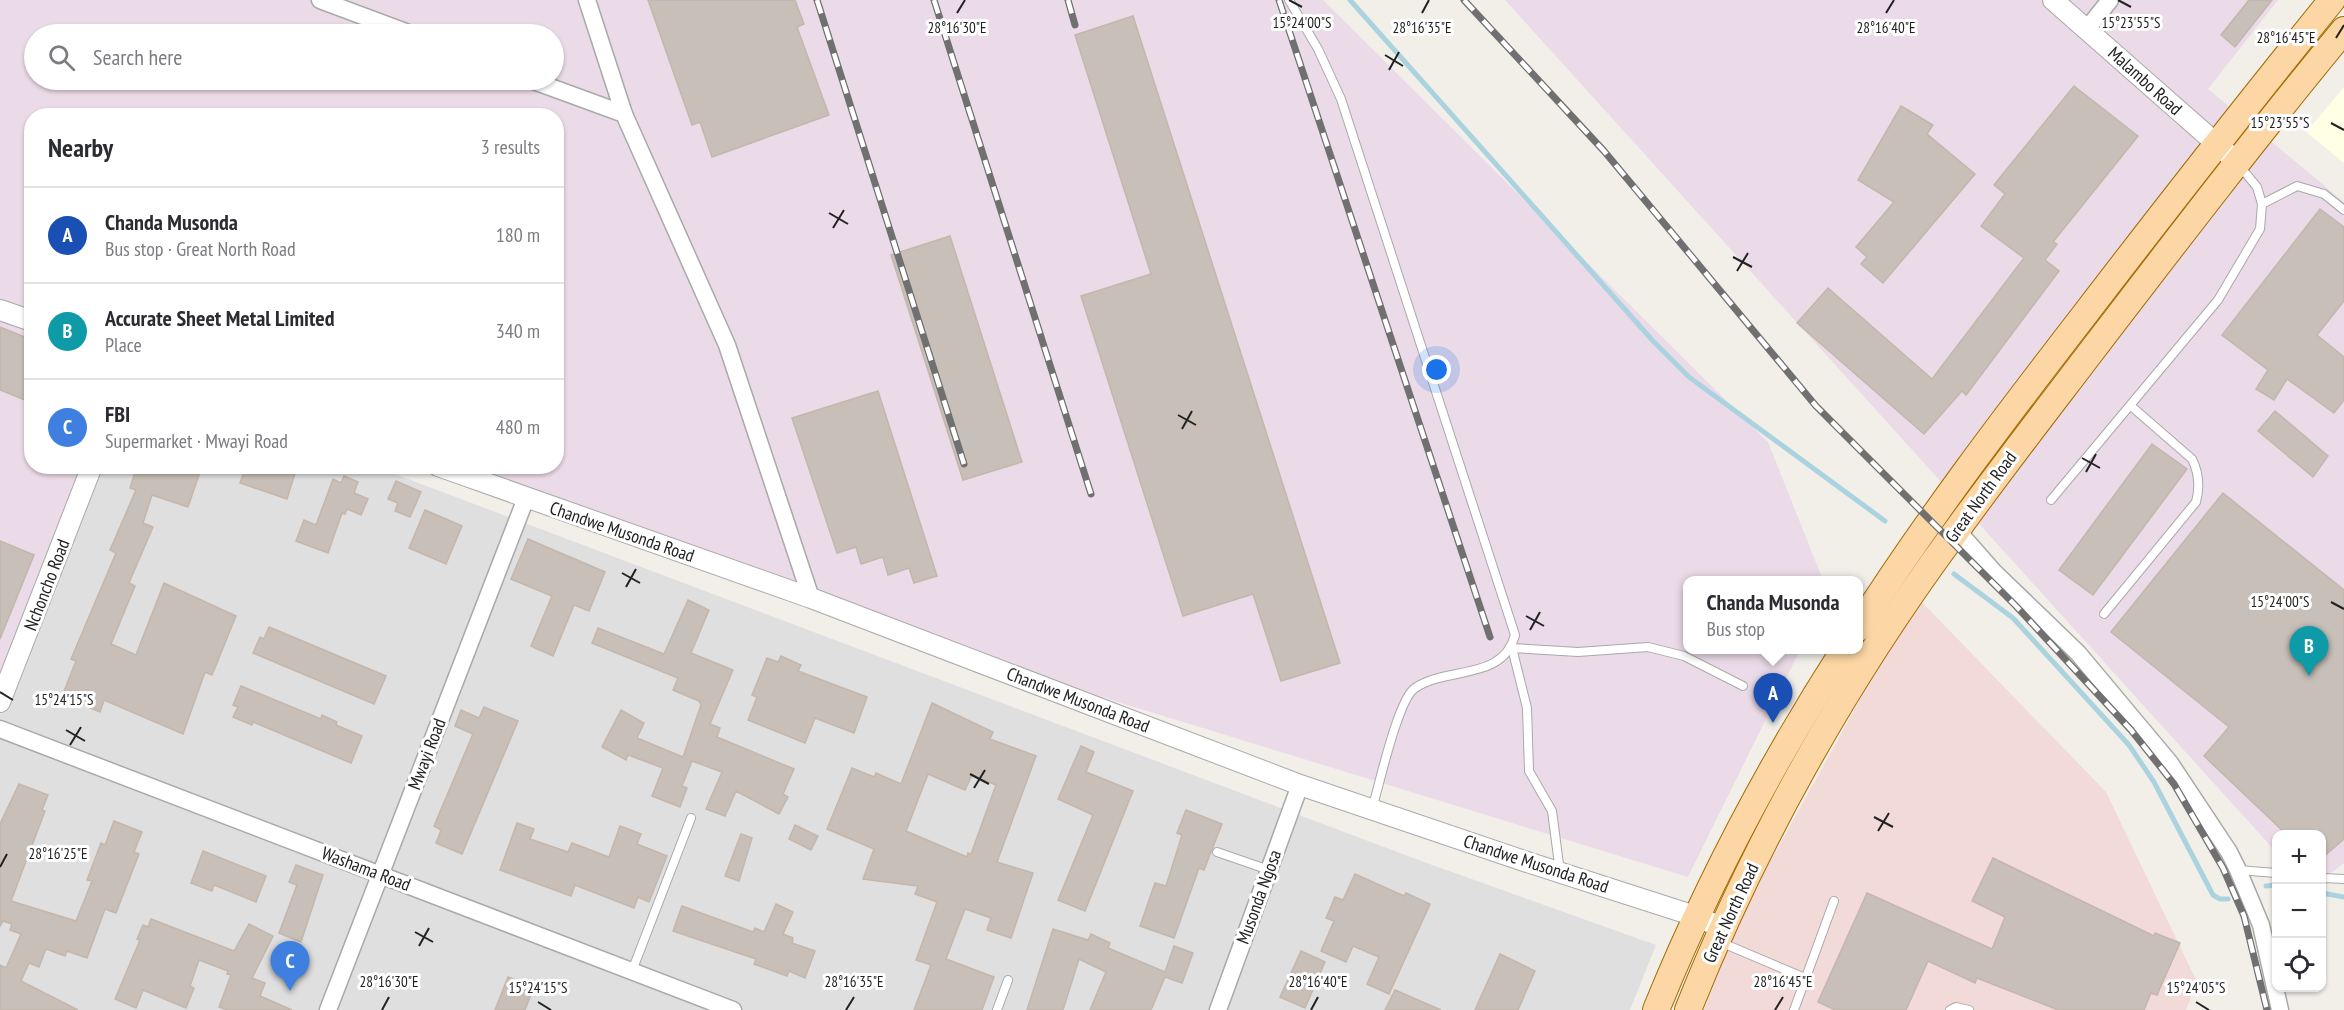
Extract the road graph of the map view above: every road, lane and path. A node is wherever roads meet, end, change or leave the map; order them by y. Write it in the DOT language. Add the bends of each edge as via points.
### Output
graph roads {
  1 [pos="320,0"];
  2 [pos="587,0"];
  3 [pos="1289,0"];
  4 [pos="2054,0"];
  5 [pos="2110,0"];
  6 [pos="2332,0"];
  7 [pos="384,24"];
  8 [pos="2087,29"];
  9 [pos="2344,30"];
  10 [pos="558,90"];
  11 [pos="624,114"];
  12 [pos="2215,143"];
  13 [pos="2236,161"];
  14 [pos="2262,204"];
  15 [pos="2344,210"];
  16 [pos="0,310"];
  17 [pos="24,318"];
  18 [pos="2131,406"];
  19 [pos="89,474"];
  20 [pos="460,474"];
  21 [pos="526,498"];
  22 [pos="2052,500"];
  23 [pos="1957,530"];
  24 [pos="811,598"];
  25 [pos="2104,614"];
  26 [pos="1863,620"];
  27 [pos="1512,648"];
  28 [pos="1842,654"];
  29 [pos="1743,686"];
  30 [pos="0,702"];
  31 [pos="0,729"];
  32 [pos="1300,784"];
  33 [pos="1372,809"];
  34 [pos="691,818"];
  35 [pos="1217,852"];
  36 [pos="1269,870"];
  37 [pos="2238,870"];
  38 [pos="1560,872"];
  39 [pos="2272,873"];
  40 [pos="380,874"];
  41 [pos="2326,878"];
  42 [pos="2344,879"];
  43 [pos="1834,901"];
  44 [pos="1695,916"];
  45 [pos="1718,934"];
  46 [pos="632,971"];
  47 [pos="1806,978"];
  48 [pos="1008,980"];
  49 [pos="328,1010"];
  50 [pos="733,1010"];
  51 [pos="997,1010"];
  52 [pos="1218,1010"];
  53 [pos="1656,1010"];
  54 [pos="1688,1010"];
  55 [pos="1795,1010"];
  56 [pos="1950,1010"];
  57 [pos="1969,1010"];
  58 [pos="2280,1010"];
  1 -- 7 [label="street"];
  2 -- 11 [label="street"];
  3 -- 27 [label="lane" via="1341,99 1515,635"];
  4 -- 8 [label="street, Malambo Road"];
  5 -- 8 [label="street"];
  6 -- 12 [label="main road, Great North Road"];
  8 -- 12 [label="street, Malambo Road"];
  9 -- 13 [label="main road, Great North Road"];
  10 -- 11 [label="street"];
  11 -- 24 [label="street" via="727,345"];
  12 -- 13 [label="street, Malambo Road"];
  12 -- 26 [label="main road, Great North Road" via="1987,440"];
  13 -- 14 [label="lane" via="2257,187"];
  13 -- 23 [label="main road, Great North Road"];
  14 -- 15 [label="lane" via="2297,186 2324,194"];
  14 -- 18 [label="lane" via="2260,230 2218,300"];
  16 -- 17 [label="street"];
  18 -- 22 [label="lane"];
  18 -- 25 [label="lane" via="2192,459 2199,491 2196,502"];
  19 -- 30 [label="street, Nchoncho Road"];
  20 -- 21 [label="street, Chandwe Musonda Road"];
  21 -- 24 [label="street, Chandwe Musonda Road"];
  21 -- 40 [label="street, Mwayi Road"];
  23 -- 37 [label="street" via="1994,572 2078,653 2170,763"];
  23 -- 45 [label="main road, Great North Road" via="1821,739"];
  24 -- 32 [label="street, Chandwe Musonda Road"];
  27 -- 29 [label="lane" via="1578,652 1648,647 1684,656"];
  27 -- 33 [label="lane" via="1491,665 1413,688 1400,712"];
  27 -- 38 [label="lane" via="1527,708 1529,771 1552,811"];
  28 -- 44 [label="main road, Great North Road" via="1771,773"];
  31 -- 40 [label="street, Washama Road"];
  32 -- 33 [label="street, Chandwe Musonda Road"];
  32 -- 36 [label="street, Musonda Ngosa"];
  33 -- 38 [label="street, Chandwe Musonda Road"];
  34 -- 46 [label="lane"];
  35 -- 36 [label="lane"];
  36 -- 52 [label="street, Musonda Ngosa"];
  37 -- 39 [label="lane"];
  37 -- 58 [label="street" via="2261,925"];
  38 -- 44 [label="street, Chandwe Musonda Road"];
  40 -- 46 [label="street, Washama Road"];
  40 -- 49 [label="street, Mwayi Road"];
  41 -- 42 [label="lane"];
  43 -- 47 [label="lane"];
  44 -- 45 [label="street, Chandwe Musonda Road"];
  44 -- 53 [label="main road, Great North Road"];
  45 -- 47 [label="lane"];
  45 -- 54 [label="main road, Great North Road"];
  46 -- 50 [label="street, Washama Road"];
  47 -- 55 [label="lane"];
  48 -- 51 [label="lane"];
  56 -- 57 [label="lane"];
}
